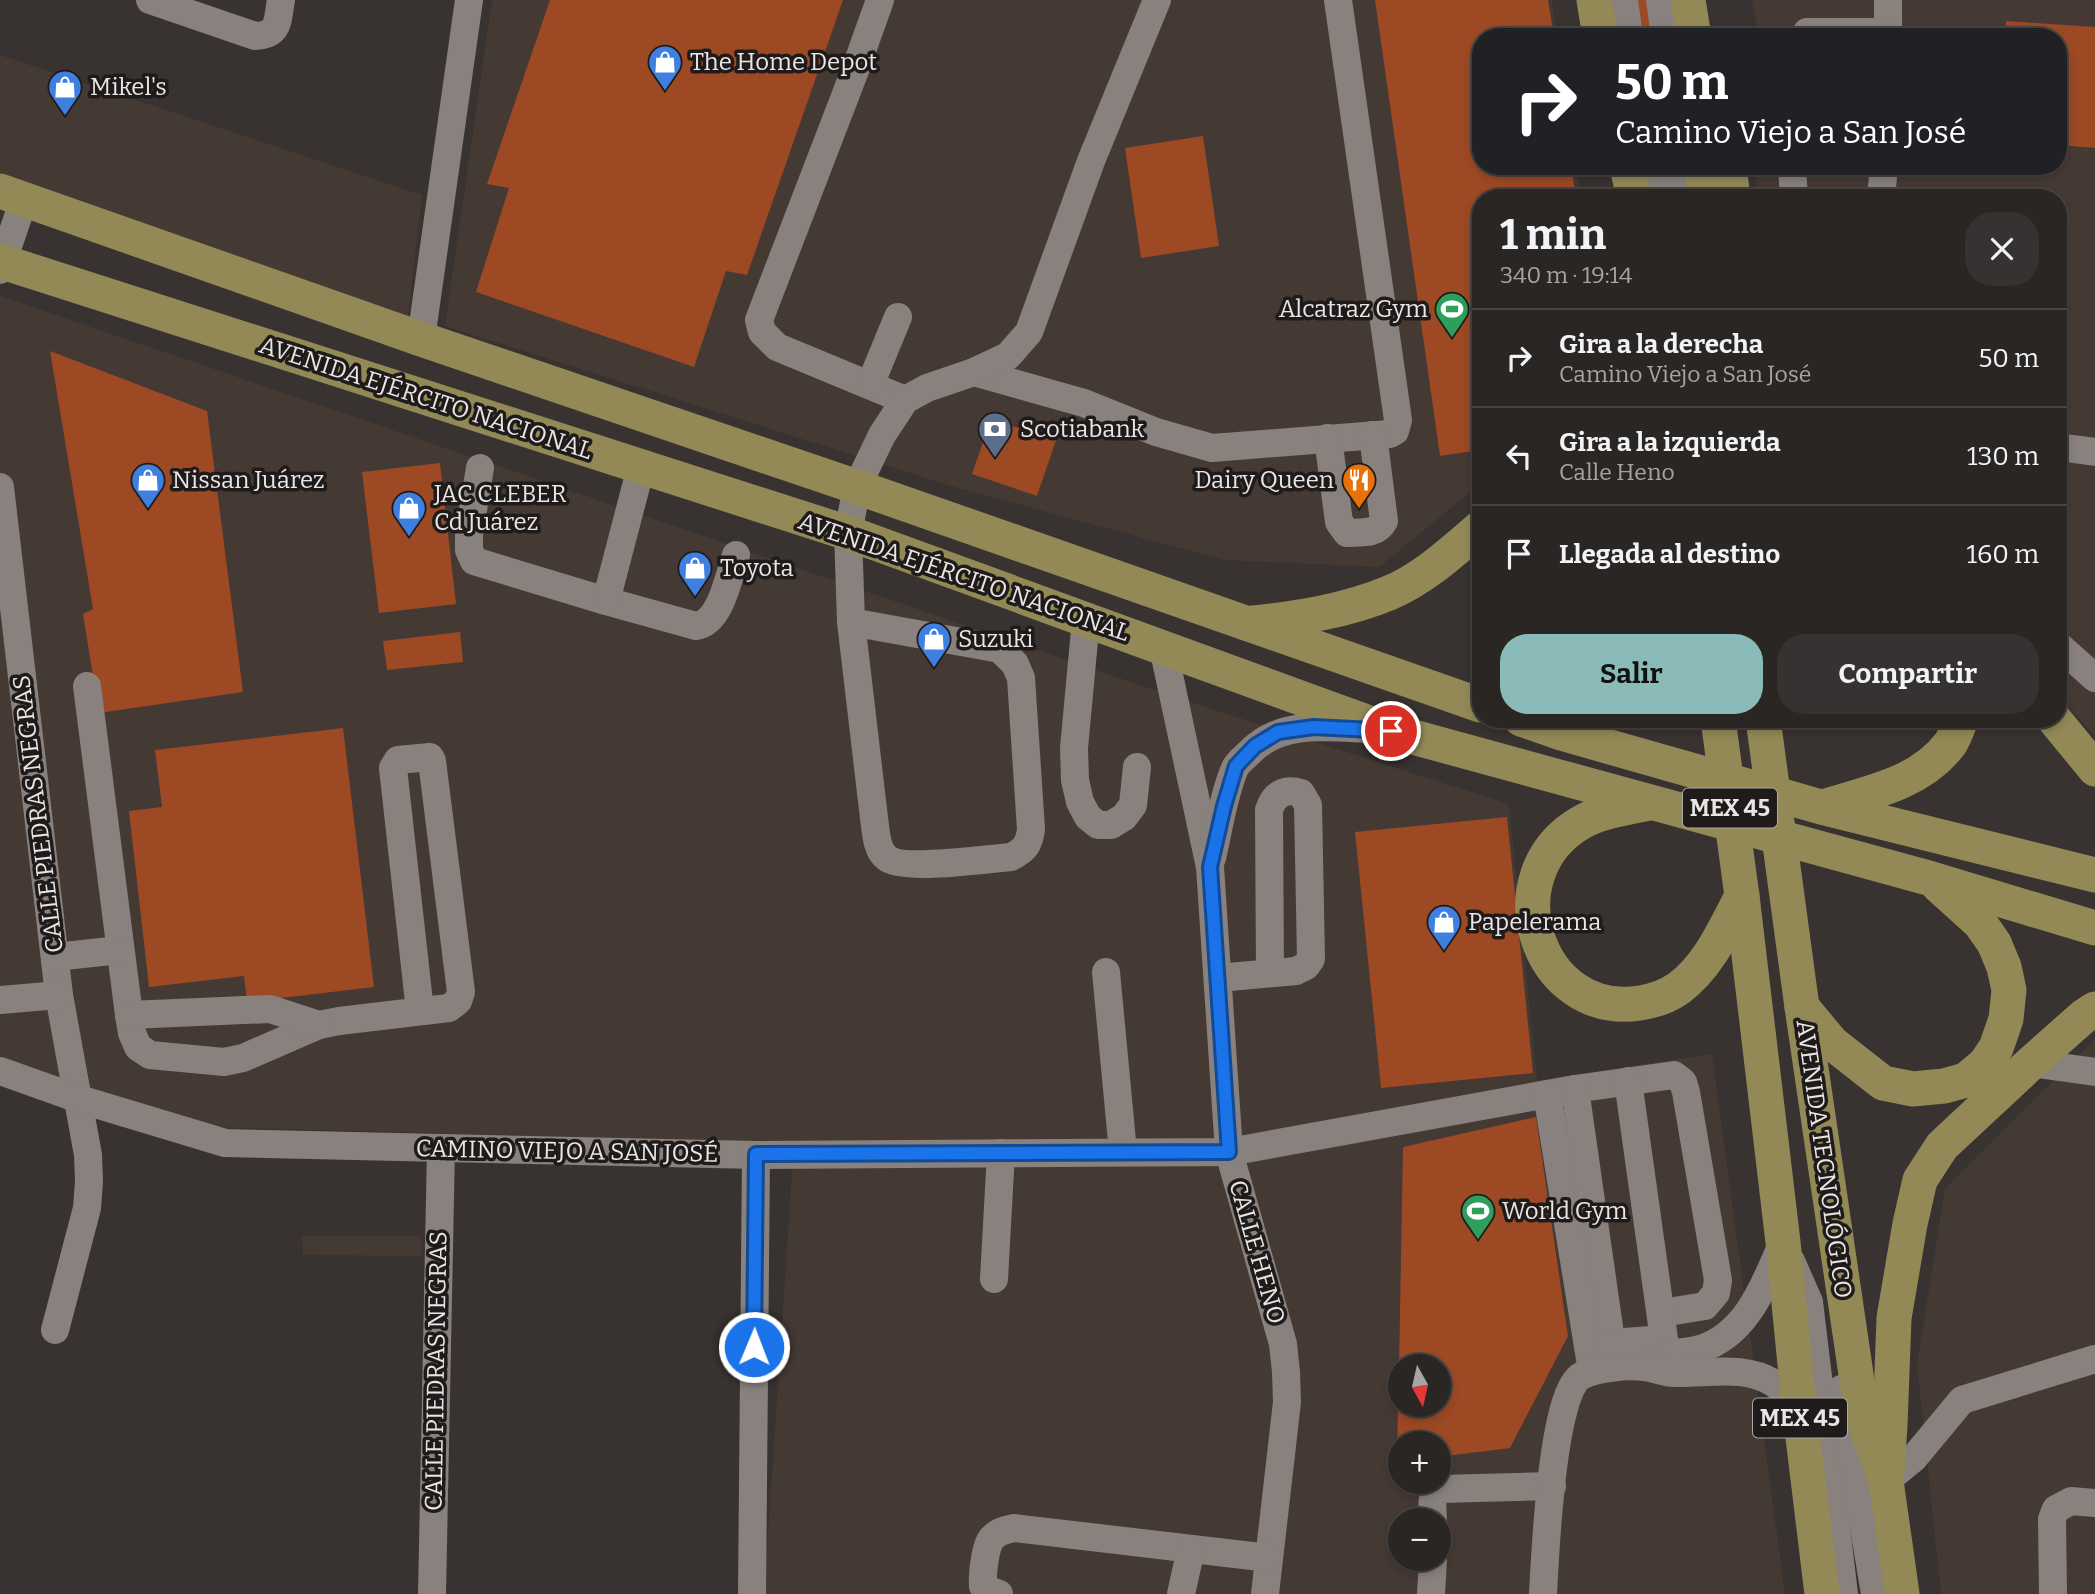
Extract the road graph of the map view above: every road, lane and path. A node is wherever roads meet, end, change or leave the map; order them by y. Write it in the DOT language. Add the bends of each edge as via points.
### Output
graph roads {
  1 [pos="150,0"];
  2 [pos="281,0"];
  3 [pos="469,0"];
  4 [pos="880,0"];
  5 [pos="1157,0"];
  6 [pos="1338,0"];
  7 [pos="1594,0"];
  8 [pos="1624,0"];
  9 [pos="1660,0"];
  10 [pos="1688,0"];
  11 [pos="1888,0"];
  12 [pos="1599,28"];
  13 [pos="1628,28"];
  14 [pos="1664,28"];
  15 [pos="1693,28"];
  16 [pos="1889,28"];
  17 [pos="12,195"];
  18 [pos="1,265"];
  19 [pos="898,317"];
  20 [pos="421,339"];
  21 [pos="974,372"];
  22 [pos="870,384"];
  23 [pos="905,400"];
  24 [pos="1373,435"];
  25 [pos="1328,438"];
  26 [pos="2067,448"];
  27 [pos="2095,452"];
  28 [pos="641,467"];
  29 [pos="480,468"];
  30 [pos="0,487"];
  31 [pos="857,487"];
  32 [pos="848,533"];
  33 [pos="1472,535"];
  34 [pos="736,555"];
  35 [pos="606,601"];
  36 [pos="1086,619"];
  37 [pos="850,622"];
  38 [pos="1243,624"];
  39 [pos="1163,647"];
  40 [pos="2067,653"];
  41 [pos="2095,678"];
  42 [pos="87,686"];
  43 [pos="1472,702"];
  44 [pos="1562,728"];
  45 [pos="1719,728"];
  46 [pos="1764,728"];
  47 [pos="1957,728"];
  48 [pos="2061,728"];
  49 [pos="1391,731"];
  50 [pos="1137,767"];
  51 [pos="2095,769"];
  52 [pos="1650,803"];
  53 [pos="1821,807"];
  54 [pos="1210,867"];
  55 [pos="2095,875"];
  56 [pos="1931,880"];
  57 [pos="1742,896"];
  58 [pos="2095,928"];
  59 [pos="120,950"];
  60 [pos="55,957"];
  61 [pos="1106,972"];
  62 [pos="1270,973"];
  63 [pos="1218,978"];
  64 [pos="59,995"];
  65 [pos="0,1000"];
  66 [pos="1802,1007"];
  67 [pos="2095,1009"];
  68 [pos="420,1011"];
  69 [pos="129,1015"];
  70 [pos="319,1026"];
  71 [pos="2031,1063"];
  72 [pos="0,1071"];
  73 [pos="2095,1072"];
  74 [pos="1628,1082"];
  75 [pos="1575,1088"];
  76 [pos="1547,1094"];
  77 [pos="79,1099"];
  78 [pos="441,1148"];
  79 [pos="1123,1152"];
  80 [pos="1229,1152"];
  81 [pos="1001,1153"];
  82 [pos="756,1154"];
  83 [pos="1783,1242"];
  84 [pos="994,1279"];
  85 [pos="55,1330"];
  86 [pos="1850,1337"];
  87 [pos="1660,1349"];
  88 [pos="2095,1359"];
  89 [pos="1606,1361"];
  90 [pos="1799,1405"];
  91 [pos="1886,1481"];
  92 [pos="1552,1486"];
  93 [pos="2095,1503"];
  94 [pos="1433,1508"];
  95 [pos="1191,1549"];
  96 [pos="1269,1558"];
  97 [pos="1433,1571"];
  98 [pos="432,1594"];
  99 [pos="752,1594"];
  100 [pos="999,1594"];
  101 [pos="1181,1594"];
  102 [pos="1265,1594"];
  103 [pos="1432,1594"];
  104 [pos="1543,1594"];
  105 [pos="1822,1594"];
  106 [pos="1844,1594"];
  107 [pos="1875,1594"];
  108 [pos="1902,1594"];
  109 [pos="2053,1594"];
  1 -- 2 [label="street" via="255,36 273,31"];
  3 -- 20 [label="street"];
  4 -- 22 [label="street" via="759,320 762,332 777,347"];
  5 -- 21 [label="street" via="1091,161 1029,332 1008,355"];
  6 -- 24 [label="street" via="1398,420 1390,434"];
  7 -- 12 [label="main road"];
  8 -- 13 [label="street"];
  9 -- 14 [label="street"];
  10 -- 15 [label="main road"];
  11 -- 16 [label="street"];
  17 -- 18 [label="street"];
  17 -- 20 [label="main road, AVENIDA EJÉRCITO NACIONAL"];
  18 -- 28 [label="main road, AVENIDA EJÉRCITO NACIONAL"];
  19 -- 22 [label="street"];
  20 -- 31 [label="main road, AVENIDA EJÉRCITO NACIONAL"];
  21 -- 23 [label="street"];
  21 -- 25 [label="street" via="1084,403 1212,448"];
  22 -- 23 [label="street"];
  23 -- 31 [label="street"];
  24 -- 25 [label="street"];
  24 -- 25 [label="street" via="1384,521 1375,531 1347,533 1339,522"];
  26 -- 27 [label="street"];
  28 -- 32 [label="main road, AVENIDA EJÉRCITO NACIONAL"];
  28 -- 35 [label="street"];
  29 -- 35 [label="street" via="470,534 474,561"];
  30 -- 60 [label="street, CALLE PIEDRAS NEGRAS"];
  31 -- 32 [label="street"];
  31 -- 38 [label="main road, AVENIDA EJÉRCITO NACIONAL"];
  32 -- 36 [label="main road, AVENIDA EJÉRCITO NACIONAL"];
  32 -- 37 [label="street"];
  33 -- 38 [label="main road" via="1434,567 1390,593 1315,614"];
  34 -- 35 [label="street" via="715,613 703,625"];
  36 -- 39 [label="main road, AVENIDA EJÉRCITO NACIONAL"];
  36 -- 50 [label="street" via="1074,748 1075,780 1088,817 1098,825 1111,825 1124,817 1133,805"];
  37 -- 37 [label="street" via="1000,649 1015,664 1021,678 1031,829 1023,851 1011,857 909,865 884,857 874,818"];
  38 -- 43 [label="main road, AVENIDA EJÉRCITO NACIONAL"];
  39 -- 49 [label="main road, AVENIDA EJÉRCITO NACIONAL"];
  39 -- 54 [label="street, CALLE HENO"];
  40 -- 41 [label="street"];
  42 -- 59 [label="street"];
  44 -- 53 [label="main road"];
  45 -- 57 [label="main road, AVENIDA TECNOLÓGICO / MEX 45"];
  46 -- 66 [label="main road, AVENIDA TECNOLÓGICO / MEX 45"];
  47 -- 53 [label="main road" via="1951,743 1910,777"];
  48 -- 51 [label="main road"];
  49 -- 52 [label="main road, AVENIDA EJÉRCITO NACIONAL"];
  49 -- 54 [label="street, CALLE HENO" via="1314,727 1278,732 1255,746 1236,766"];
  52 -- 56 [label="main road, AVENIDA EJÉRCITO NACIONAL"];
  52 -- 57 [label="main road" via="1583,822 1560,838 1541,862 1532,895 1535,927 1556,972 1578,992 1602,1003 1651,1002 1678,990 1695,975"];
  53 -- 55 [label="main road"];
  54 -- 63 [label="street, CALLE HENO"];
  56 -- 58 [label="main road, AVENIDA EJÉRCITO NACIONAL"];
  56 -- 66 [label="main road" via="1980,923 2004,967 2009,990 2006,1019 1985,1064 1966,1080 1944,1086 1913,1089 1883,1083 1832,1043"];
  57 -- 83 [label="main road, AVENIDA TECNOLÓGICO / MEX 45"];
  59 -- 60 [label="street"];
  59 -- 69 [label="street"];
  60 -- 64 [label="street, CALLE PIEDRAS NEGRAS"];
  61 -- 79 [label="street"];
  62 -- 62 [label="street" via="1296,971 1311,959 1308,805 1301,793 1294,791 1280,793 1269,810"];
  62 -- 63 [label="street"];
  63 -- 80 [label="street, CALLE HENO"];
  64 -- 65 [label="street"];
  64 -- 77 [label="street, CALLE PIEDRAS NEGRAS"];
  66 -- 86 [label="main road, AVENIDA TECNOLÓGICO / MEX 45"];
  67 -- 71 [label="main road"];
  68 -- 68 [label="street" via="449,1008 461,992 430,757 398,760 393,768"];
  68 -- 70 [label="street"];
  69 -- 70 [label="street" via="270,1009"];
  69 -- 70 [label="street" via="138,1047 150,1055 224,1062"];
  71 -- 73 [label="street"];
  71 -- 91 [label="main road" via="1942,1146 1920,1180 1894,1318"];
  72 -- 77 [label="street, CAMINO VIEJO A SAN JOSÉ"];
  74 -- 75 [label="street, CAMINO VIEJO A SAN JOSÉ"];
  74 -- 87 [label="street"];
  74 -- 87 [label="street, CAMINO VIEJO A SAN JOSÉ" via="1674,1076 1683,1082 1718,1280 1716,1293"];
  75 -- 76 [label="street, CAMINO VIEJO A SAN JOSÉ"];
  75 -- 89 [label="street"];
  76 -- 80 [label="street, CAMINO VIEJO A SAN JOSÉ"];
  76 -- 89 [label="street"];
  77 -- 78 [label="street, CAMINO VIEJO A SAN JOSÉ" via="225,1143"];
  77 -- 85 [label="street, CALLE PIEDRAS NEGRAS" via="89,1181"];
  78 -- 82 [label="street, CAMINO VIEJO A SAN JOSÉ"];
  78 -- 98 [label="street, CALLE PIEDRAS NEGRAS"];
  79 -- 80 [label="street, CAMINO VIEJO A SAN JOSÉ"];
  79 -- 81 [label="street, CAMINO VIEJO A SAN JOSÉ"];
  80 -- 96 [label="street, CALLE HENO" via="1274,1307 1286,1371 1287,1402"];
  81 -- 82 [label="street, CAMINO VIEJO A SAN JOSÉ"];
  81 -- 84 [label="street"];
  82 -- 99 [label="street"];
  83 -- 87 [label="street" via="1760,1295 1738,1325 1700,1349"];
  83 -- 90 [label="main road, AVENIDA TECNOLÓGICO / MEX 45"];
  83 -- 106 [label="street" via="1809,1302"];
  86 -- 91 [label="main road, AVENIDA TECNOLÓGICO / MEX 45" via="1862,1415"];
  86 -- 107 [label="street" via="1841,1385"];
  87 -- 89 [label="street"];
  87 -- 90 [label="street" via="1728,1372 1754,1374"];
  88 -- 91 [label="street" via="1962,1399 1913,1459"];
  89 -- 92 [label="street" via="1578,1377 1564,1403"];
  90 -- 105 [label="main road, AVENIDA TECNOLÓGICO / MEX 45"];
  91 -- 108 [label="main road, AVENIDA TECNOLÓGICO / MEX 45"];
  92 -- 94 [label="street" via="1440,1489 1434,1493"];
  92 -- 104 [label="street"];
  93 -- 109 [label="street" via="2071,1501 2056,1509 2052,1519"];
  95 -- 96 [label="street"];
  95 -- 100 [label="street" via="1014,1528 990,1541 983,1586"];
  95 -- 101 [label="street"];
  96 -- 102 [label="street, CALLE HENO"];
  97 -- 103 [label="street"];
}
